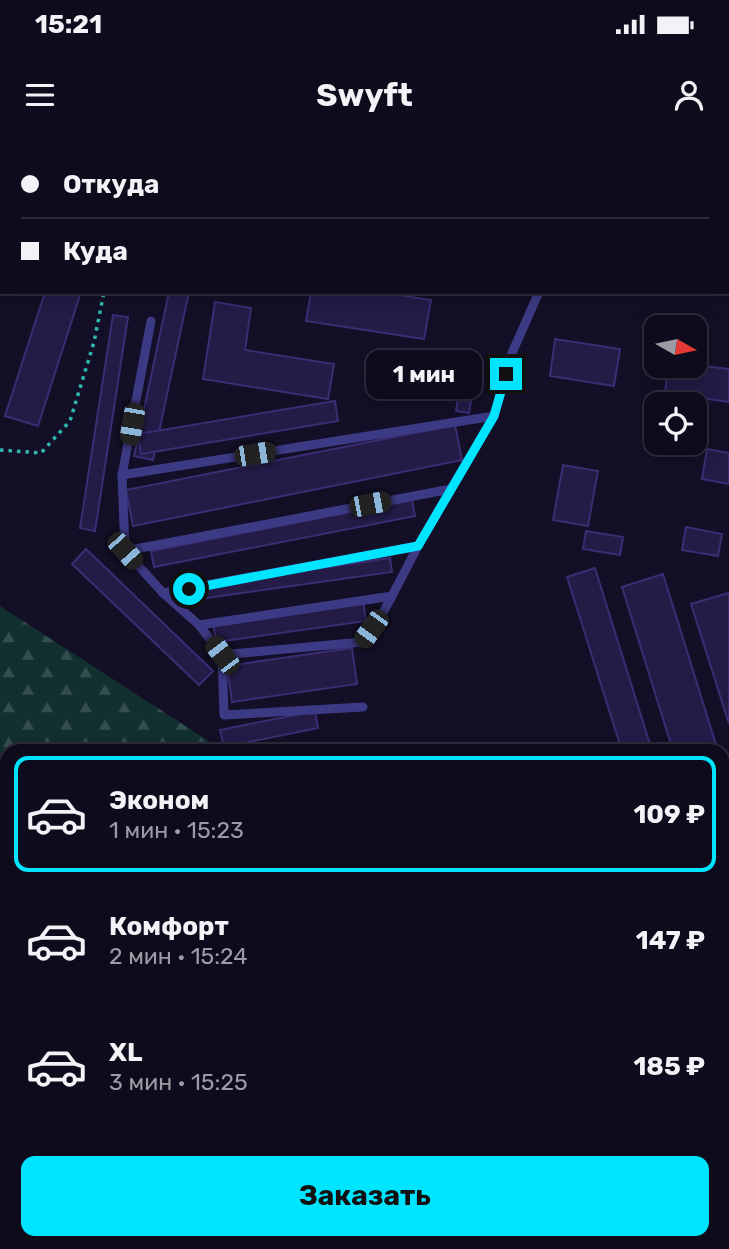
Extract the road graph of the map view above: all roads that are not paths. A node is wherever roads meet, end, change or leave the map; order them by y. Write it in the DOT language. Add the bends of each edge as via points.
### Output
graph roads {
  1 [pos="538,294"];
  2 [pos="151,321"];
  3 [pos="494,416"];
  4 [pos="122,475"];
  5 [pos="452,489"];
  6 [pos="418,546"];
  7 [pos="125,551"];
  8 [pos="163,593"];
  9 [pos="392,596"];
  10 [pos="199,625"];
  11 [pos="222,655"];
  12 [pos="363,707"];
  1 -- 3 [label="lane" via="512,353"];
  2 -- 4 [label="lane"];
  3 -- 4 [label="lane"];
  3 -- 5 [label="lane"];
  4 -- 7 [label="lane"];
  5 -- 6 [label="lane"];
  5 -- 7 [label="lane"];
  6 -- 8 [label="lane"];
  6 -- 9 [label="lane"];
  7 -- 8 [label="lane"];
  8 -- 10 [label="lane"];
  9 -- 10 [label="lane"];
  9 -- 11 [label="lane" via="362,642"];
  10 -- 11 [label="lane"];
  11 -- 12 [label="lane" via="224,715"];
}
